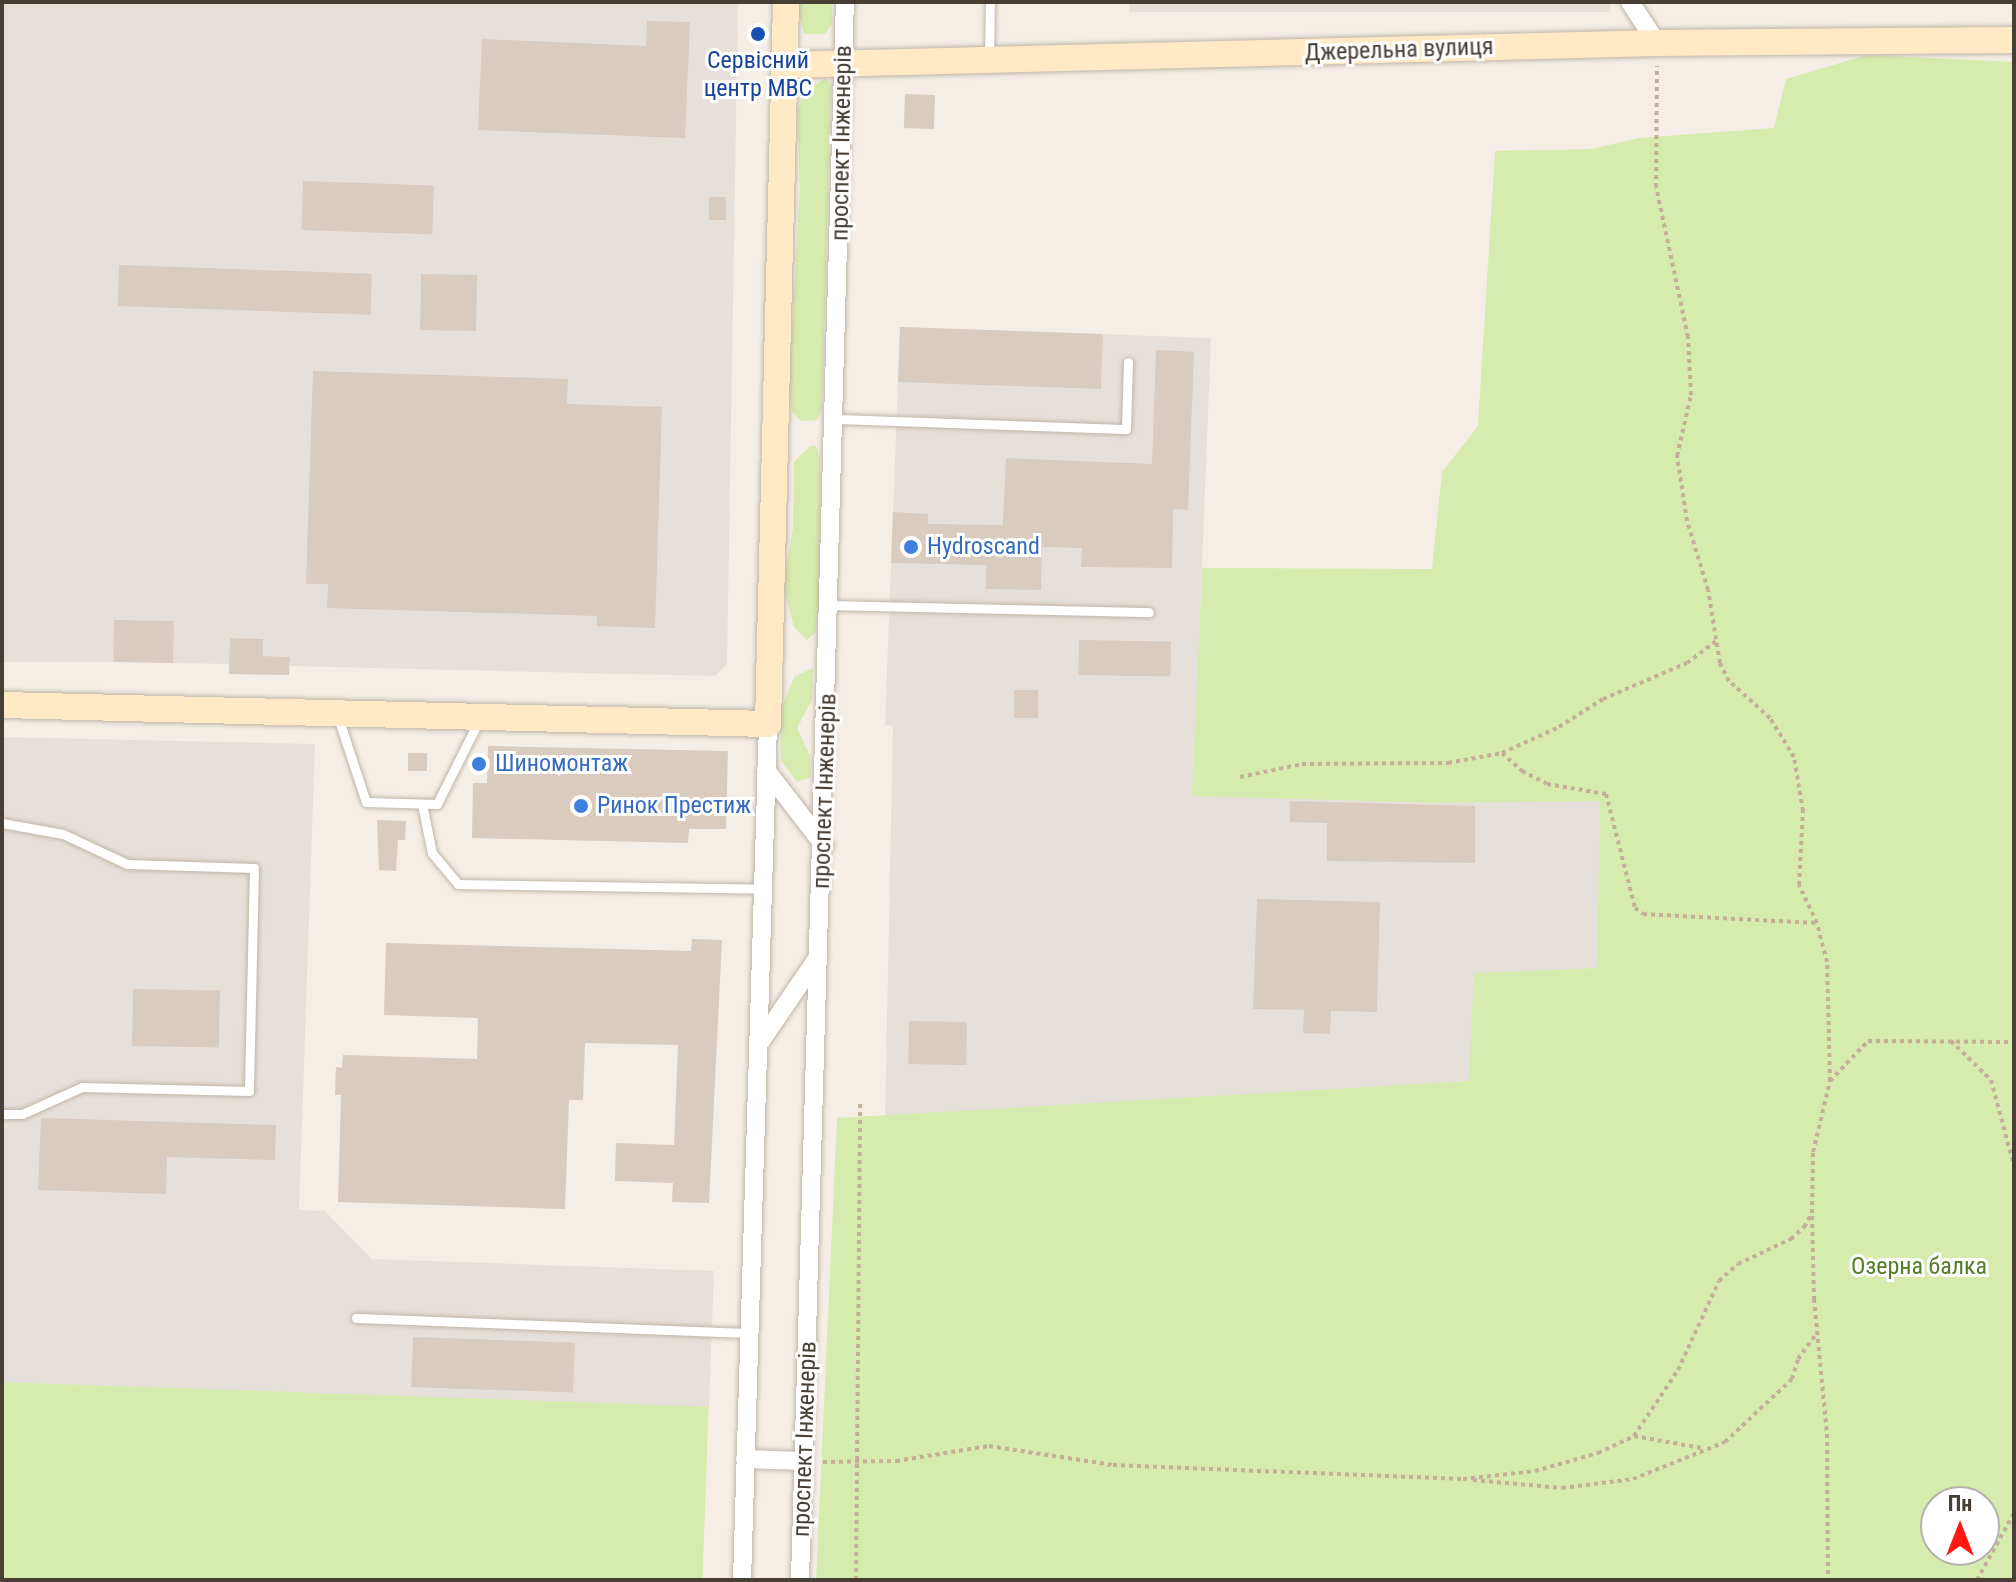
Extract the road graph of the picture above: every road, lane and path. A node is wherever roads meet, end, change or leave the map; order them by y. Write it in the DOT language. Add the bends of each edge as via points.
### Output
graph roads {
  1 [pos="786,2"];
  2 [pos="845,2"];
  3 [pos="990,2"];
  4 [pos="1630,2"];
  5 [pos="2014,40"];
  6 [pos="1657,43"];
  7 [pos="989,61"];
  8 [pos="785,65"];
  9 [pos="844,65"];
  10 [pos="1128,362"];
  11 [pos="835,419"];
  12 [pos="831,605"];
  13 [pos="1149,612"];
  14 [pos="1716,641"];
  15 [pos="2,705"];
  16 [pos="337,714"];
  17 [pos="480,717"];
  18 [pos="768,724"];
  19 [pos="1502,753"];
  20 [pos="766,770"];
  21 [pos="1240,777"];
  22 [pos="422,804"];
  23 [pos="2,823"];
  24 [pos="824,845"];
  25 [pos="763,889"];
  26 [pos="1817,923"];
  27 [pos="820,953"];
  28 [pos="1951,1041"];
  29 [pos="2014,1042"];
  30 [pos="758,1047"];
  31 [pos="1830,1081"];
  32 [pos="860,1104"];
  33 [pos="2,1114"];
  34 [pos="2014,1166"];
  35 [pos="1812,1213"];
  36 [pos="356,1318"];
  37 [pos="749,1333"];
  38 [pos="1817,1333"];
  39 [pos="1634,1436"];
  40 [pos="1707,1448"];
  41 [pos="745,1459"];
  42 [pos="804,1461"];
  43 [pos="854,1465"];
  44 [pos="1463,1479"];
  45 [pos="2014,1513"];
  46 [pos="742,1580"];
  47 [pos="800,1580"];
  48 [pos="856,1580"];
  49 [pos="1828,1580"];
  50 [pos="1977,1580"];
  1 -- 8 [label="street"];
  2 -- 9 [label="street, проспект Інженерів"];
  3 -- 7 [label="lane"];
  4 -- 6 [label="street"];
  5 -- 6 [label="street, Джерельна вулиця"];
  6 -- 7 [label="street, Джерельна вулиця"];
  6 -- 14 [label="path" via="1656,187 1688,337 1690,380 1677,456"];
  7 -- 9 [label="street, Джерельна вулиця"];
  8 -- 9 [label="street, Джерельна вулиця"];
  8 -- 18 [label="street"];
  9 -- 11 [label="street, проспект Інженерів"];
  10 -- 11 [label="lane" via="1126,429"];
  11 -- 12 [label="street, проспект Інженерів"];
  12 -- 13 [label="lane"];
  12 -- 24 [label="street, проспект Інженерів"];
  14 -- 19 [label="path" via="1687,663 1603,699"];
  14 -- 26 [label="path" via="1729,681 1770,718 1794,757 1803,811 1799,885"];
  15 -- 16 [label="street"];
  16 -- 17 [label="street"];
  16 -- 22 [label="lane" via="366,802"];
  17 -- 18 [label="street"];
  17 -- 22 [label="lane" via="437,804"];
  18 -- 20 [label="street"];
  19 -- 21 [label="path" via="1448,763 1302,764"];
  19 -- 26 [label="path" via="1547,784 1606,794 1635,908 1643,914"];
  20 -- 24 [label="street"];
  20 -- 25 [label="street"];
  22 -- 25 [label="lane" via="432,853 458,884"];
  23 -- 33 [label="lane" via="63,834 127,864 254,868 249,1091 82,1087 22,1114"];
  24 -- 27 [label="street, проспект Інженерів"];
  25 -- 30 [label="street"];
  26 -- 31 [label="path" via="1827,962"];
  27 -- 30 [label="street"];
  27 -- 42 [label="street, проспект Інженерів"];
  28 -- 29 [label="path"];
  28 -- 31 [label="path" via="1868,1041"];
  28 -- 34 [label="path" via="1991,1080"];
  30 -- 37 [label="street"];
  31 -- 35 [label="path" via="1813,1152"];
  32 -- 43 [label="path"];
  35 -- 38 [label="path"];
  35 -- 39 [label="path" via="1791,1239 1738,1264 1719,1281 1678,1370"];
  36 -- 37 [label="lane"];
  37 -- 41 [label="street"];
  38 -- 40 [label="path" via="1798,1359 1792,1379 1725,1442"];
  38 -- 49 [label="path" via="1827,1434"];
  39 -- 40 [label="path" via="1683,1449"];
  39 -- 44 [label="path" via="1598,1453 1535,1471"];
  40 -- 44 [label="path" via="1633,1479 1562,1488"];
  41 -- 42 [label="street"];
  41 -- 46 [label="street"];
  42 -- 43 [label="path"];
  42 -- 47 [label="street, проспект Інженерів"];
  43 -- 44 [label="path" via="989,1446 1113,1465"];
  43 -- 48 [label="path"];
  45 -- 50 [label="path"];
}
